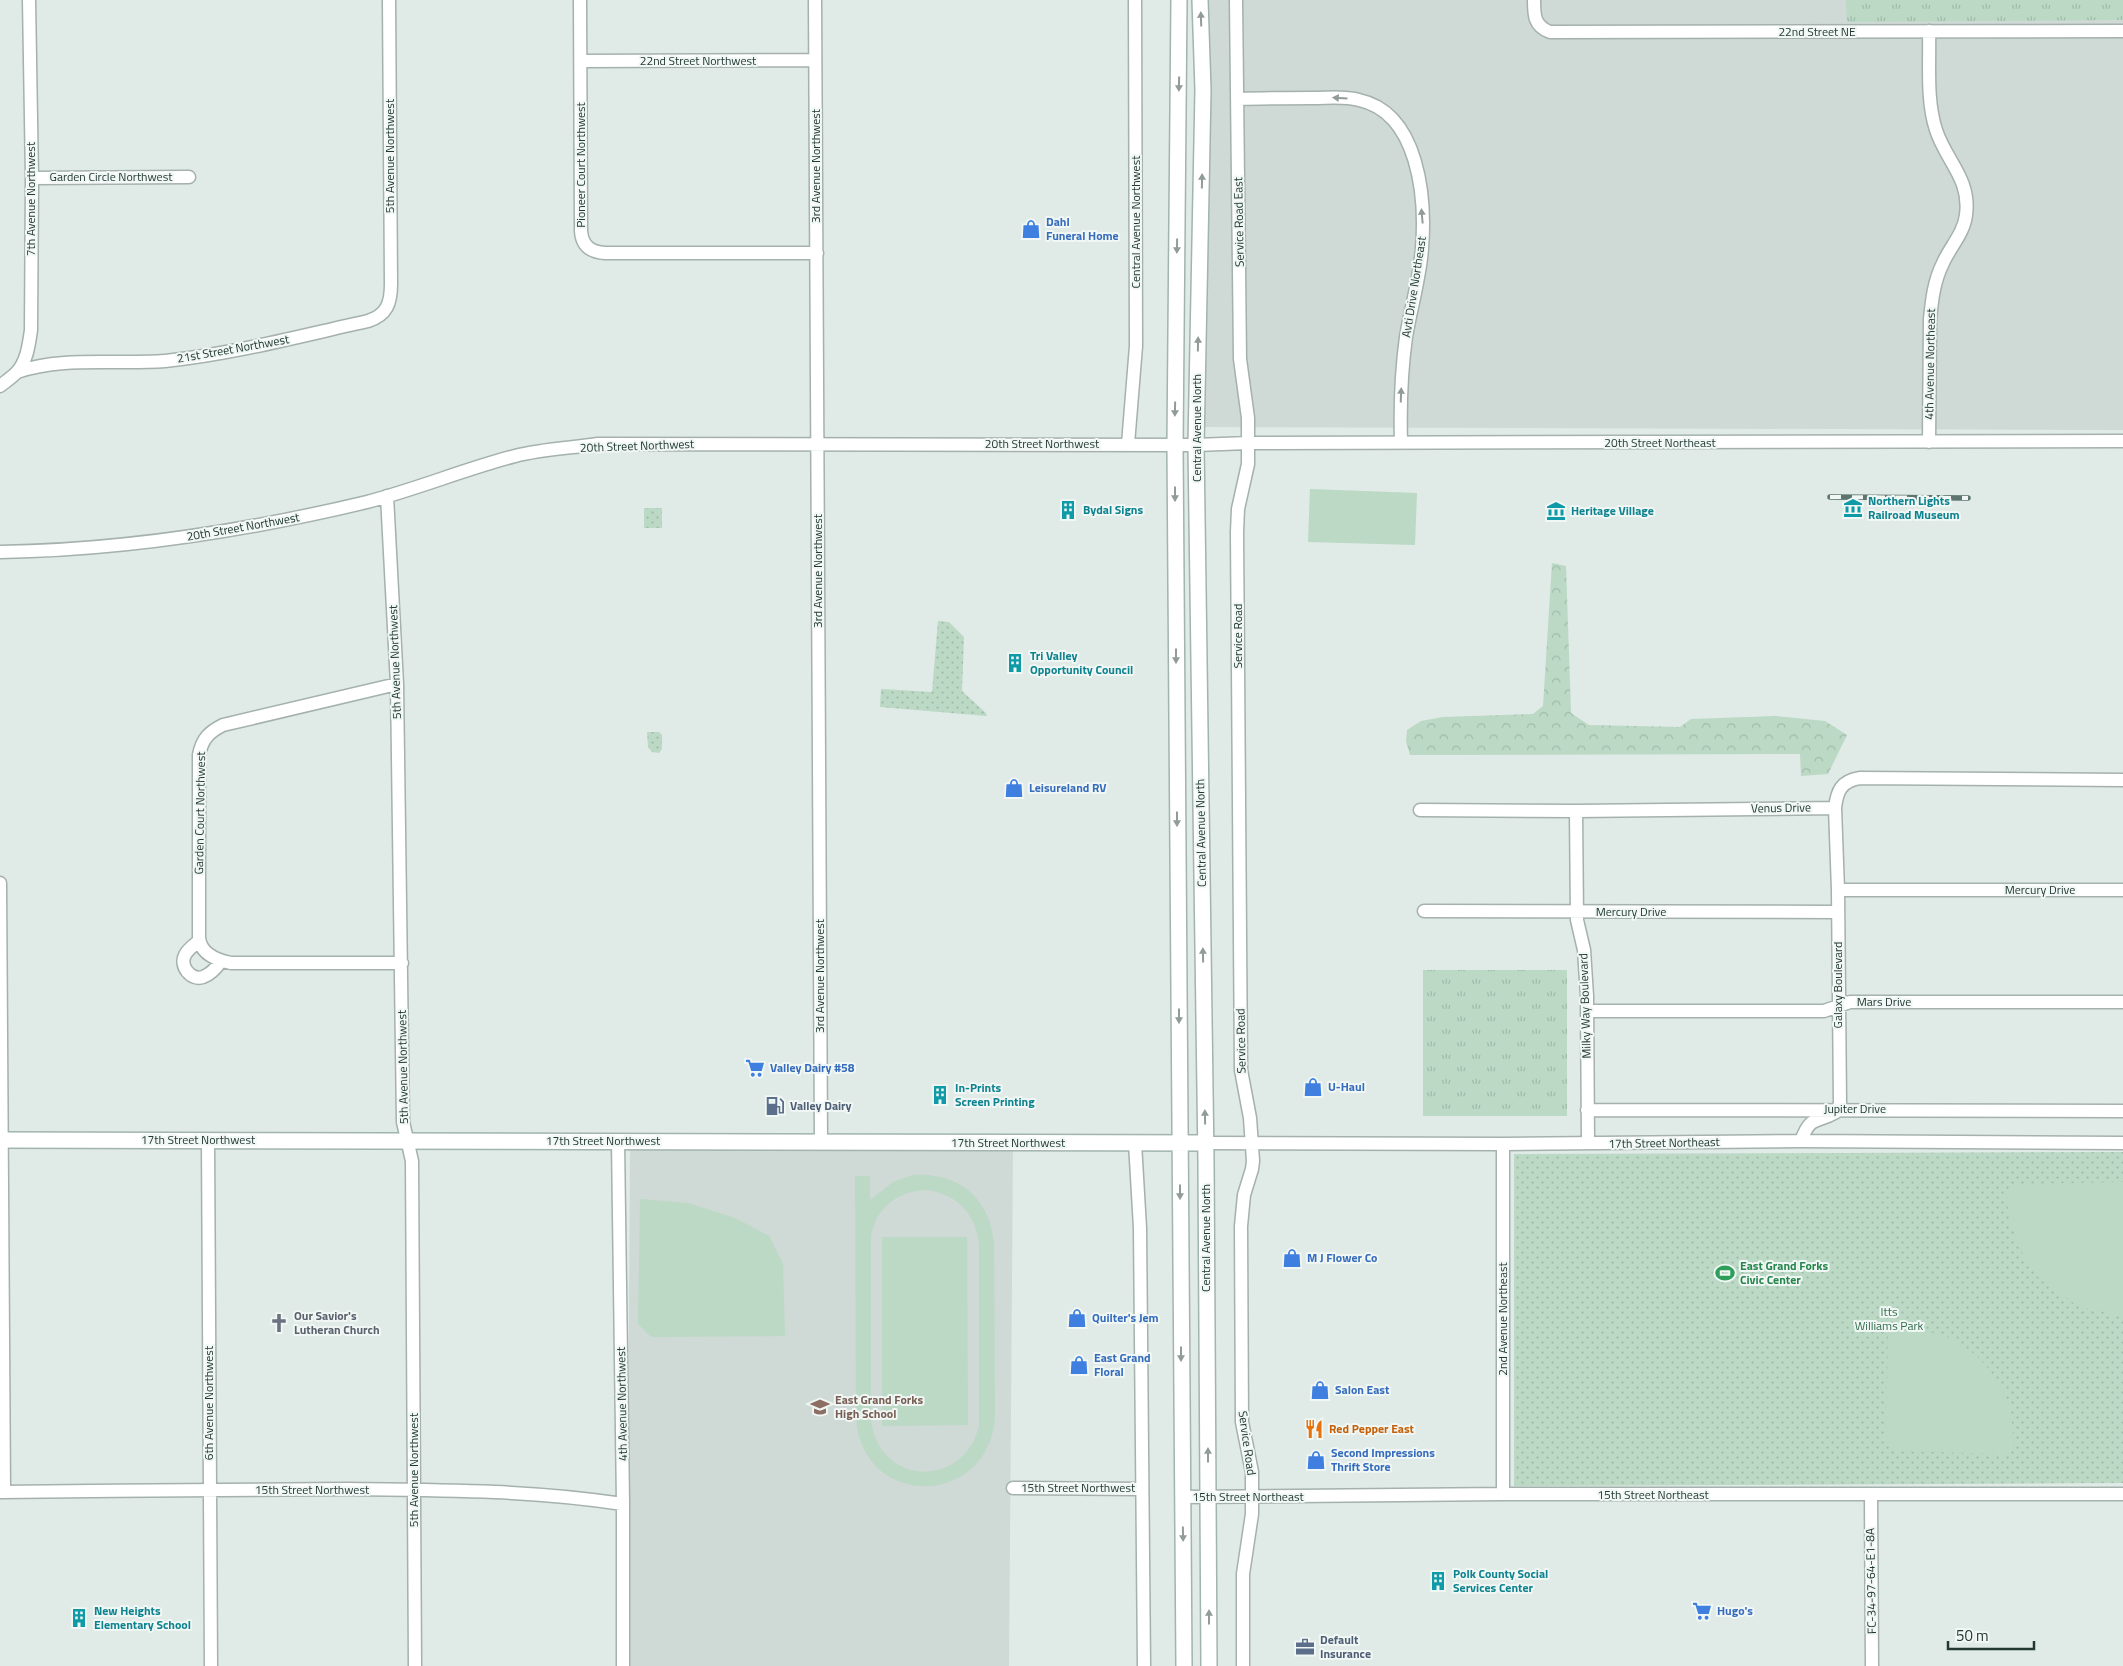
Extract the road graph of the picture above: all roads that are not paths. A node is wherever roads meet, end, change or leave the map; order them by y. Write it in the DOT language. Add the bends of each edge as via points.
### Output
graph roads {
  1 [pos="29,0"];
  2 [pos="390,0"];
  3 [pos="580,0"];
  4 [pos="815,0"];
  5 [pos="1135,0"];
  6 [pos="1180,0"];
  7 [pos="1200,0"];
  8 [pos="1236,0"];
  9 [pos="1534,0"];
  10 [pos="1929,31"];
  11 [pos="2123,32"];
  12 [pos="816,60"];
  13 [pos="582,61"];
  14 [pos="1238,98"];
  15 [pos="189,177"];
  16 [pos="32,178"];
  17 [pos="817,253"];
  18 [pos="386,311"];
  19 [pos="17,372"];
  20 [pos="0,386"];
  21 [pos="2123,441"];
  22 [pos="1928,442"];
  23 [pos="1248,443"];
  24 [pos="1401,443"];
  25 [pos="817,444"];
  26 [pos="1128,444"];
  27 [pos="1174,445"];
  28 [pos="1196,445"];
  29 [pos="387,496"];
  30 [pos="0,552"];
  31 [pos="397,684"];
  32 [pos="2123,780"];
  33 [pos="1835,808"];
  34 [pos="1420,810"];
  35 [pos="1576,811"];
  36 [pos="0,883"];
  37 [pos="1838,890"];
  38 [pos="2123,890"];
  39 [pos="1424,911"];
  40 [pos="1576,912"];
  41 [pos="1838,912"];
  42 [pos="199,941"];
  43 [pos="221,961"];
  44 [pos="402,963"];
  45 [pos="2123,1002"];
  46 [pos="1838,1006"];
  47 [pos="1587,1011"];
  48 [pos="1838,1109"];
  49 [pos="1587,1110"];
  50 [pos="2123,1111"];
  51 [pos="0,1140"];
  52 [pos="208,1141"];
  53 [pos="408,1141"];
  54 [pos="618,1141"];
  55 [pos="1801,1141"];
  56 [pos="821,1143"];
  57 [pos="1135,1143"];
  58 [pos="1180,1143"];
  59 [pos="1206,1143"];
  60 [pos="1251,1143"];
  61 [pos="1588,1143"];
  62 [pos="2123,1143"];
  63 [pos="1503,1144"];
  64 [pos="1013,1488"];
  65 [pos="1142,1489"];
  66 [pos="210,1490"];
  67 [pos="414,1490"];
  68 [pos="2,1492"];
  69 [pos="1503,1494"];
  70 [pos="2123,1494"];
  71 [pos="1871,1495"];
  72 [pos="1182,1497"];
  73 [pos="1208,1497"];
  74 [pos="1252,1497"];
  75 [pos="623,1504"];
  76 [pos="210,1666"];
  77 [pos="415,1666"];
  78 [pos="623,1666"];
  79 [pos="1144,1666"];
  80 [pos="1184,1666"];
  81 [pos="1209,1666"];
  82 [pos="1243,1666"];
  83 [pos="1872,1666"];
  1 -- 16 [label="street, 7th Avenue Northwest"];
  2 -- 18 [label="street, 5th Avenue Northwest" via="391,284"];
  3 -- 13 [label="street, Pioneer Court Northwest"];
  4 -- 12 [label="street, 3rd Avenue Northwest"];
  5 -- 26 [label="street, Central Avenue Northwest" via="1136,346"];
  6 -- 27 [label="main road, Central Avenue North, one-way"];
  28 -- 7 [label="main road, Central Avenue North, one-way" via="1204,90"];
  8 -- 14 [label="street, Service Road East"];
  9 -- 10 [label="street, 22nd Street NE" via="1535,19 1550,32"];
  10 -- 11 [label="street, 22nd Street NE"];
  10 -- 22 [label="street, 4th Avenue Northeast" via="1930,89 1935,124 1945,150 1964,182 1966,216 1962,231 1943,262 1932,299"];
  12 -- 13 [label="street, 22nd Street Northwest"];
  12 -- 17 [label="street, 3rd Avenue Northwest"];
  13 -- 17 [label="street, Pioneer Court Northwest" via="581,231 582,240 590,250 605,253"];
  14 -- 23 [label="street, Service Road East" via="1240,359"];
  24 -- 14 [label="street, Avti Drive Northeast, one-way" via="1402,369 1417,284 1423,224 1418,180 1408,140 1389,114 1360,100"];
  15 -- 16 [label="street, Garden Circle Northwest"];
  16 -- 19 [label="street, 7th Avenue Northwest" via="31,330 26,355"];
  17 -- 25 [label="street, 3rd Avenue Northwest"];
  18 -- 19 [label="street, 21st Street Northwest" via="368,321 209,355 164,361 47,364"];
  19 -- 20 [label="street, 7th Avenue Northwest"];
  21 -- 22 [label="street, 20th Street Northeast"];
  22 -- 24 [label="street, 20th Street Northeast"];
  23 -- 24 [label="street, 20th Street Northeast"];
  23 -- 28 [label="street, 20th Street Northeast"];
  23 -- 60 [label="street, Service Road" via="1248,464 1238,509 1237,542 1241,1070"];
  25 -- 26 [label="street, 20th Street Northwest"];
  25 -- 29 [label="street, 20th Street Northwest" via="598,444 517,455"];
  25 -- 56 [label="street, 3rd Avenue Northwest"];
  26 -- 27 [label="street, 20th Street Northwest"];
  27 -- 28 [label="street, 20th Street Northwest"];
  27 -- 58 [label="main road, Central Avenue North, one-way"];
  59 -- 28 [label="main road, Central Avenue North, one-way"];
  29 -- 30 [label="street, 20th Street Northwest" via="247,529 195,537"];
  29 -- 31 [label="street, 5th Avenue Northwest"];
  31 -- 42 [label="street, Garden Court Northwest" via="223,725 205,737 199,755"];
  31 -- 44 [label="street, 5th Avenue Northwest"];
  32 -- 33 [label="street" via="1860,778 1841,786"];
  33 -- 35 [label="street, Venus Drive"];
  33 -- 37 [label="street, Galaxy Boulevard"];
  34 -- 35 [label="street, Venus Drive"];
  35 -- 40 [label="street, Milky Way Boulevard"];
  36 -- 51 [label="street"];
  37 -- 38 [label="street, Mercury Drive"];
  37 -- 41 [label="street, Galaxy Boulevard"];
  39 -- 40 [label="street, Mercury Drive"];
  40 -- 41 [label="street, Mercury Drive"];
  40 -- 47 [label="street, Milky Way Boulevard" via="1584,950"];
  41 -- 46 [label="street, Galaxy Boulevard"];
  42 -- 43 [label="street" via="206,952"];
  42 -- 43 [label="street" via="188,950 184,959 189,974 199,978 205,976"];
  43 -- 44 [label="street"];
  44 -- 53 [label="street, 5th Avenue Northwest" via="403,1122"];
  45 -- 46 [label="street, Mars Drive" via="1850,1002"];
  46 -- 47 [label="street, Mars Drive" via="1824,1011"];
  46 -- 48 [label="street, Galaxy Boulevard"];
  47 -- 49 [label="street, Milky Way Boulevard"];
  48 -- 49 [label="street, Jupiter Drive"];
  48 -- 50 [label="street, Jupiter Drive"];
  48 -- 55 [label="street" via="1832,1115 1813,1121"];
  49 -- 61 [label="street, Milky Way Boulevard"];
  51 -- 52 [label="main road, 17th Street Northwest"];
  51 -- 68 [label="street"];
  52 -- 53 [label="main road, 17th Street Northwest"];
  52 -- 66 [label="street, 6th Avenue Northwest"];
  53 -- 54 [label="main road, 17th Street Northwest"];
  53 -- 67 [label="street, 5th Avenue Northwest" via="412,1161"];
  54 -- 56 [label="main road, 17th Street Northwest"];
  54 -- 75 [label="street, 4th Avenue Northwest"];
  55 -- 61 [label="street, 17th Street Northeast"];
  55 -- 62 [label="street, 17th Street Northeast"];
  56 -- 57 [label="main road, 17th Street Northwest"];
  57 -- 58 [label="main road, 17th Street Northwest"];
  57 -- 65 [label="street" via="1140,1228"];
  58 -- 59 [label="main road, 17th Street Northwest"];
  58 -- 72 [label="main road, Central Avenue North, one-way"];
  59 -- 60 [label="street, 17th Street Northeast"];
  73 -- 59 [label="main road, Central Avenue North, one-way"];
  60 -- 63 [label="street, 17th Street Northeast"];
  60 -- 74 [label="street, Service Road" via="1252,1169 1244,1195 1241,1226 1242,1422 1252,1472"];
  61 -- 63 [label="street, 17th Street Northeast"];
  63 -- 69 [label="street, 2nd Avenue Northeast"];
  64 -- 65 [label="street, 15th Street Northwest"];
  65 -- 79 [label="street"];
  66 -- 67 [label="street, 15th Street Northwest"];
  66 -- 68 [label="street, 15th Street Northwest"];
  66 -- 76 [label="street, 6th Avenue Northwest"];
  67 -- 75 [label="street, 15th Street Northwest" via="534,1493"];
  67 -- 77 [label="street, 5th Avenue Northwest"];
  69 -- 71 [label="street, 15th Street Northeast"];
  69 -- 74 [label="street, 15th Street Northeast"];
  70 -- 71 [label="street, 15th Street Northeast"];
  71 -- 83 [label="street, FC-34-97-64-E1-8A"];
  72 -- 73 [label="street, 15th Street Northeast"];
  72 -- 80 [label="main road, Central Avenue North, one-way"];
  73 -- 74 [label="street, 15th Street Northeast"];
  81 -- 73 [label="main road, Central Avenue North, one-way"];
  74 -- 82 [label="street, Service Road" via="1243,1574"];
  75 -- 78 [label="street, 4th Avenue Northwest"];
}
